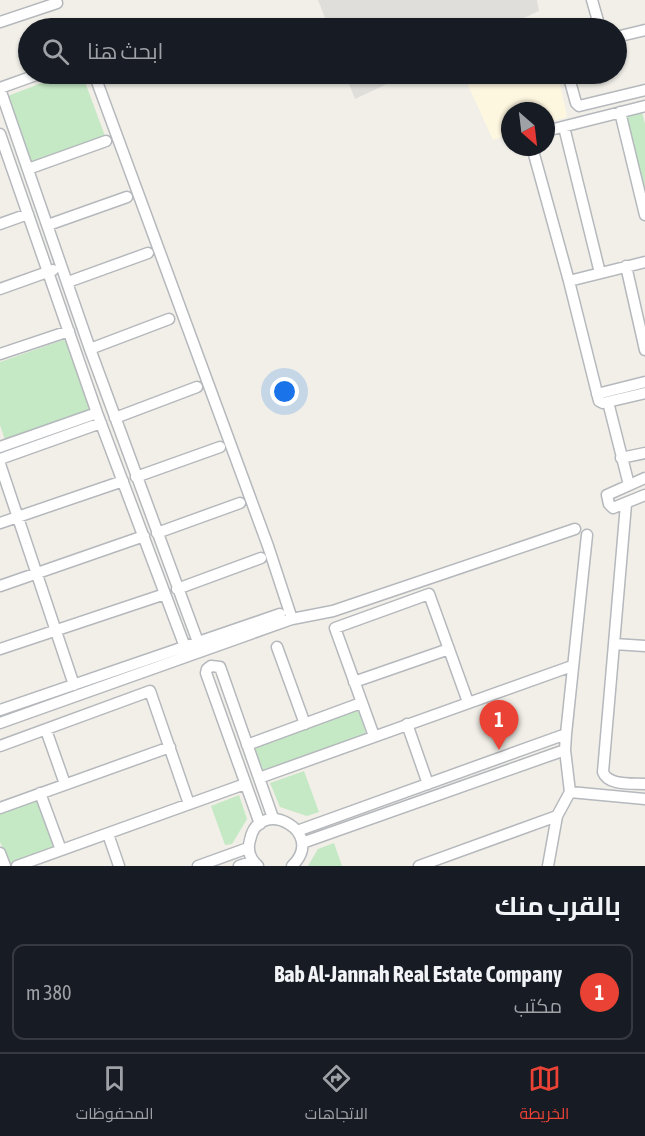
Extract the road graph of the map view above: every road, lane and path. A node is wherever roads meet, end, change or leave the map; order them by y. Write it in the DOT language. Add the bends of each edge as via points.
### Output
graph roads {
  1 [pos="592,0"];
  2 [pos="57,3"];
  3 [pos="597,18"];
  4 [pos="0,22"];
  5 [pos="645,30"];
  6 [pos="627,34"];
  7 [pos="18,82"];
  8 [pos="98,84"];
  9 [pos="571,84"];
  10 [pos="0,89"];
  11 [pos="645,90"];
  12 [pos="645,107"];
  13 [pos="620,112"];
  14 [pos="564,127"];
  15 [pos="555,129"];
  16 [pos="0,134"];
  17 [pos="106,141"];
  18 [pos="534,156"];
  19 [pos="4,160"];
  20 [pos="28,169"];
  21 [pos="127,197"];
  22 [pos="28,214"];
  23 [pos="645,215"];
  24 [pos="0,224"];
  25 [pos="48,225"];
  26 [pos="148,253"];
  27 [pos="645,262"];
  28 [pos="626,266"];
  29 [pos="62,267"];
  30 [pos="49,272"];
  31 [pos="600,273"];
  32 [pos="569,281"];
  33 [pos="68,282"];
  34 [pos="0,289"];
  35 [pos="169,319"];
  36 [pos="642,323"];
  37 [pos="69,331"];
  38 [pos="90,349"];
  39 [pos="645,350"];
  40 [pos="0,354"];
  41 [pos="645,382"];
  42 [pos="197,387"];
  43 [pos="645,393"];
  44 [pos="597,394"];
  45 [pos="608,402"];
  46 [pos="99,418"];
  47 [pos="114,418"];
  48 [pos="0,447"];
  49 [pos="220,447"];
  50 [pos="645,453"];
  51 [pos="621,458"];
  52 [pos="0,461"];
  53 [pos="136,477"];
  54 [pos="645,478"];
  55 [pos="123,482"];
  56 [pos="629,485"];
  57 [pos="645,495"];
  58 [pos="240,502"];
  59 [pos="626,504"];
  60 [pos="146,506"];
  61 [pos="134,510"];
  62 [pos="18,517"];
  63 [pos="0,523"];
  64 [pos="575,529"];
  65 [pos="157,533"];
  66 [pos="586,535"];
  67 [pos="144,536"];
  68 [pos="261,558"];
  69 [pos="36,574"];
  70 [pos="0,585"];
  71 [pos="177,588"];
  72 [pos="165,594"];
  73 [pos="280,614"];
  74 [pos="292,618"];
  75 [pos="55,630"];
  76 [pos="198,642"];
  77 [pos="614,644"];
  78 [pos="645,646"];
  79 [pos="185,647"];
  80 [pos="277,647"];
  81 [pos="0,649"];
  82 [pos="449,649"];
  83 [pos="572,666"];
  84 [pos="354,682"];
  85 [pos="74,685"];
  86 [pos="468,702"];
  87 [pos="361,703"];
  88 [pos="0,710"];
  89 [pos="0,723"];
  90 [pos="305,724"];
  91 [pos="407,724"];
  92 [pos="46,730"];
  93 [pos="566,734"];
  94 [pos="374,736"];
  95 [pos="0,746"];
  96 [pos="247,746"];
  97 [pos="170,747"];
  98 [pos="565,750"];
  99 [pos="259,778"];
  100 [pos="65,784"];
  101 [pos="245,784"];
  102 [pos="428,784"];
  103 [pos="645,784"];
  104 [pos="570,792"];
  105 [pos="40,793"];
  106 [pos="645,799"];
  107 [pos="189,804"];
  108 [pos="0,808"];
  109 [pos="556,816"];
  110 [pos="273,819"];
  111 [pos="260,824"];
  112 [pos="297,831"];
  113 [pos="108,834"];
  114 [pos="302,843"];
  115 [pos="248,848"];
  116 [pos="61,850"];
  117 [pos="0,853"];
  118 [pos="255,863"];
  119 [pos="5,866"];
  120 [pos="17,866"];
  121 [pos="119,866"];
  122 [pos="198,866"];
  123 [pos="239,866"];
  124 [pos="292,866"];
  125 [pos="418,866"];
  126 [pos="548,866"];
  1 -- 3 [label="street"];
  2 -- 4 [label="street"];
  5 -- 6 [label="street"];
  7 -- 10 [label="street"];
  8 -- 74 [label="street"];
  9 -- 11 [label="street" via="579,106"];
  10 -- 20 [label="street"];
  12 -- 13 [label="street"];
  13 -- 14 [label="street"];
  13 -- 23 [label="street"];
  14 -- 15 [label="street"];
  14 -- 31 [label="street"];
  16 -- 19 [label="street"];
  17 -- 20 [label="street"];
  18 -- 32 [label="street"];
  19 -- 22 [label="street"];
  20 -- 25 [label="street"];
  21 -- 25 [label="street"];
  22 -- 24 [label="street"];
  22 -- 30 [label="street"];
  25 -- 29 [label="street"];
  26 -- 33 [label="street"];
  27 -- 28 [label="street"];
  28 -- 31 [label="street"];
  28 -- 36 [label="street"];
  29 -- 30 [label="street"];
  29 -- 33 [label="street"];
  30 -- 34 [label="street"];
  30 -- 37 [label="street"];
  31 -- 32 [label="street"];
  32 -- 44 [label="street"];
  33 -- 38 [label="street"];
  35 -- 38 [label="street"];
  36 -- 39 [label="street"];
  37 -- 40 [label="street"];
  37 -- 46 [label="street"];
  38 -- 47 [label="street"];
  41 -- 44 [label="street"];
  42 -- 47 [label="street"];
  43 -- 45 [label="street"];
  44 -- 45 [label="street" via="600,402"];
  45 -- 51 [label="street"];
  46 -- 48 [label="street"];
  46 -- 52 [label="street"];
  46 -- 55 [label="street"];
  47 -- 53 [label="street"];
  49 -- 53 [label="street"];
  50 -- 51 [label="street"];
  51 -- 56 [label="street"];
  52 -- 62 [label="street"];
  53 -- 60 [label="street"];
  54 -- 56 [label="street"];
  55 -- 61 [label="street"];
  55 -- 62 [label="street"];
  56 -- 59 [label="street" via="607,495 613,508"];
  57 -- 59 [label="street"];
  58 -- 65 [label="street"];
  59 -- 77 [label="street"];
  60 -- 61 [label="street"];
  60 -- 65 [label="street"];
  61 -- 67 [label="street"];
  62 -- 63 [label="street"];
  62 -- 69 [label="street"];
  64 -- 74 [label="street" via="333,610"];
  65 -- 71 [label="street"];
  66 -- 83 [label="street"];
  67 -- 69 [label="street"];
  67 -- 72 [label="street"];
  68 -- 71 [label="street"];
  69 -- 70 [label="street"];
  69 -- 75 [label="street"];
  71 -- 76 [label="street"];
  72 -- 75 [label="street"];
  72 -- 79 [label="street"];
  73 -- 76 [label="street"];
  74 -- 89 [label="street"];
  75 -- 81 [label="street"];
  75 -- 85 [label="street"];
  76 -- 79 [label="street"];
  77 -- 78 [label="street"];
  77 -- 103 [label="street" via="604,775 610,781"];
  79 -- 85 [label="street"];
  80 -- 90 [label="street"];
  82 -- 84 [label="street"];
  82 -- 84 [label="street" via="429,594 335,628"];
  82 -- 86 [label="street"];
  83 -- 86 [label="street"];
  83 -- 93 [label="street"];
  84 -- 87 [label="street"];
  85 -- 88 [label="street"];
  86 -- 91 [label="street"];
  87 -- 90 [label="street"];
  87 -- 94 [label="street"];
  90 -- 96 [label="street"];
  91 -- 94 [label="street"];
  91 -- 102 [label="street"];
  92 -- 95 [label="street"];
  92 -- 97 [label="street" via="150,691"];
  92 -- 100 [label="street"];
  93 -- 98 [label="street"];
  93 -- 102 [label="street"];
  94 -- 99 [label="street"];
  96 -- 99 [label="street"];
  96 -- 101 [label="street" via="220,667 211,666 206,673"];
  97 -- 100 [label="street"];
  97 -- 107 [label="street"];
  98 -- 104 [label="street"];
  98 -- 114 [label="street"];
  99 -- 110 [label="street"];
  100 -- 105 [label="street"];
  101 -- 107 [label="street"];
  101 -- 111 [label="street"];
  102 -- 112 [label="street"];
  104 -- 106 [label="street"];
  104 -- 109 [label="street"];
  105 -- 108 [label="street"];
  105 -- 116 [label="street"];
  107 -- 113 [label="street"];
  109 -- 125 [label="street"];
  109 -- 126 [label="street"];
  110 -- 111 [label="street"];
  110 -- 112 [label="street" via="289,823"];
  111 -- 115 [label="street" via="250,837"];
  112 -- 114 [label="street"];
  113 -- 116 [label="street"];
  113 -- 121 [label="street"];
  114 -- 124 [label="street"];
  115 -- 118 [label="street"];
  115 -- 122 [label="street"];
  116 -- 120 [label="street"];
  117 -- 119 [label="street"];
  118 -- 123 [label="street"];
}
